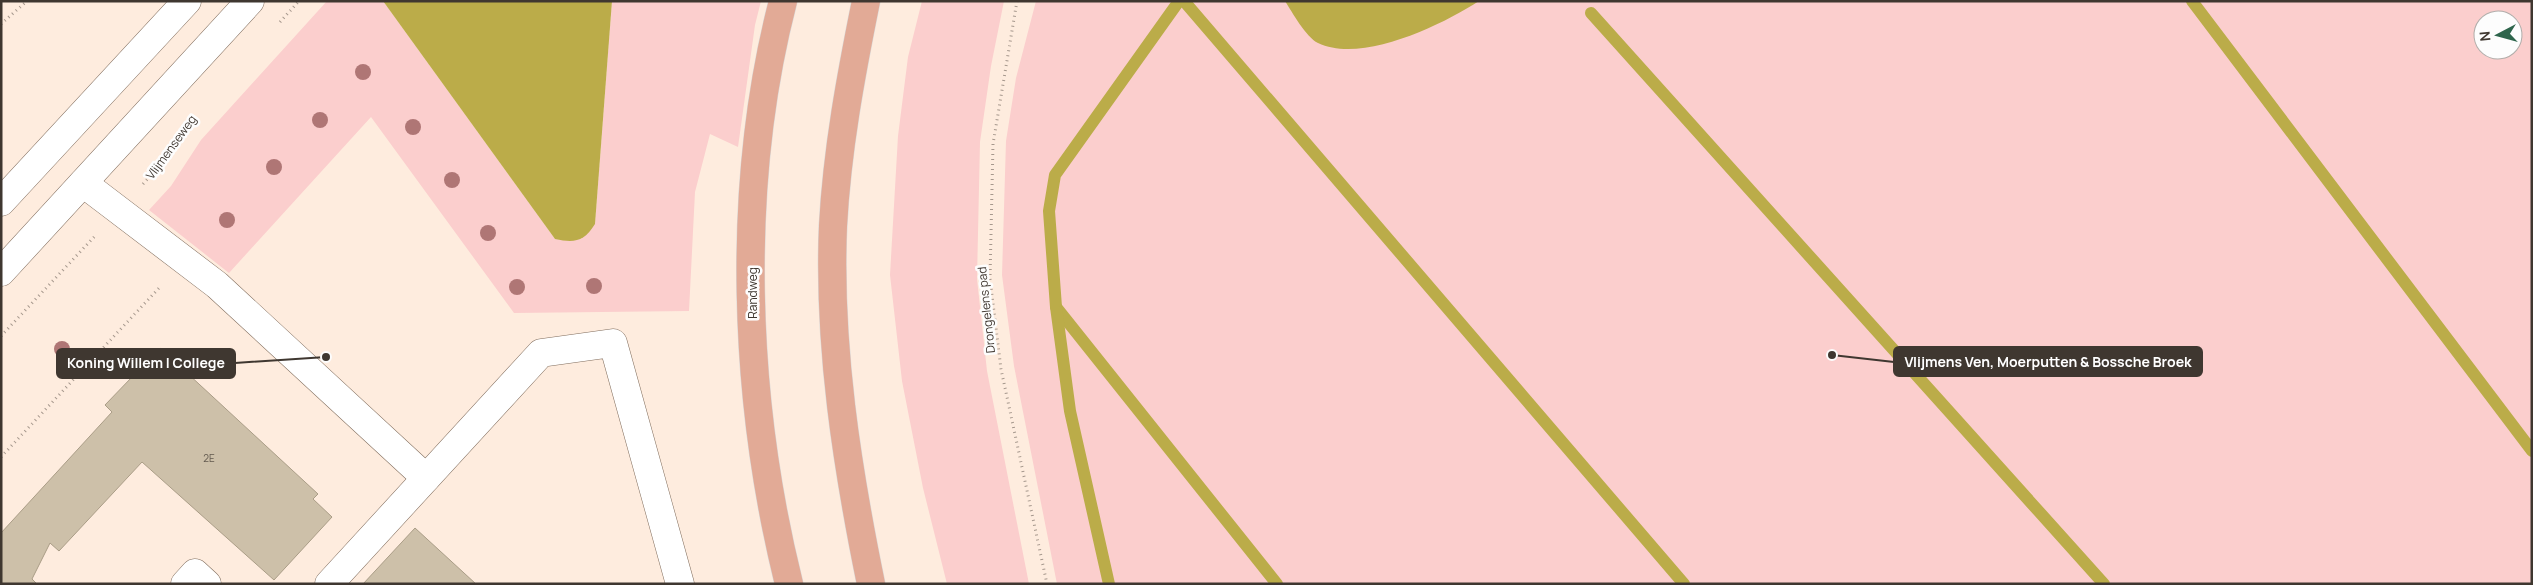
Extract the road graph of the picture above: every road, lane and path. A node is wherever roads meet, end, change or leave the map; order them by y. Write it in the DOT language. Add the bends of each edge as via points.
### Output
graph roads {
  1 [pos="27,1"];
  2 [pos="187,1"];
  3 [pos="250,1"];
  4 [pos="300,1"];
  5 [pos="783,1"];
  6 [pos="866,1"];
  7 [pos="1017,1"];
  8 [pos="279,23"];
  9 [pos="1,24"];
  10 [pos="185,124"];
  11 [pos="83,183"];
  12 [pos="1,202"];
  13 [pos="118,211"];
  14 [pos="1,272"];
  15 [pos="160,287"];
  16 [pos="1,336"];
  17 [pos="1,457"];
  18 [pos="426,478"];
  19 [pos="185,584"];
  20 [pos="207,584"];
  21 [pos="329,584"];
  22 [pos="680,584"];
  23 [pos="789,584"];
  24 [pos="871,584"];
  25 [pos="1047,584"];
  1 -- 9 [label="path"];
  2 -- 12 [label="street"];
  3 -- 11 [label="street"];
  4 -- 8 [label="path"];
  5 -- 23 [label="main road, Randweg" via="762,114 753,219 752,317 760,430 770,497"];
  6 -- 24 [label="main road" via="843,124 837,176 833,227 833,315 850,466"];
  7 -- 25 [label="path, Drongelens pad" via="993,144 990,279 1001,369"];
  10 -- 13 [label="path, Vlijmenseweg" via="157,169"];
  11 -- 13 [label="street"];
  11 -- 14 [label="street"];
  13 -- 16 [label="path, Vlijmenseweg"];
  13 -- 18 [label="street" via="217,285"];
  15 -- 17 [label="path"];
  18 -- 21 [label="street"];
  18 -- 22 [label="street" via="541,353 613,343"];
  19 -- 20 [label="street" via="195,573"];
}
